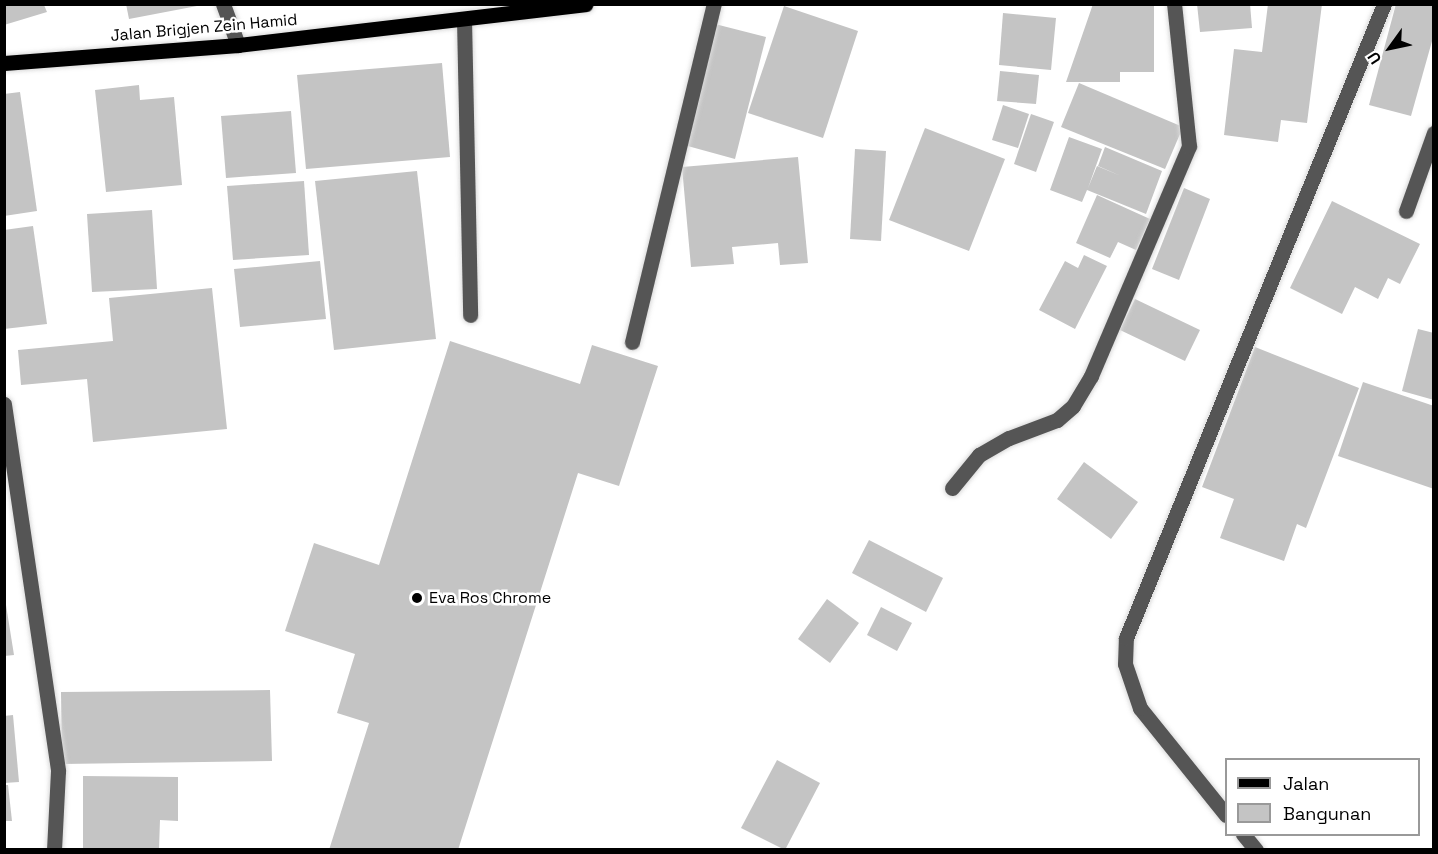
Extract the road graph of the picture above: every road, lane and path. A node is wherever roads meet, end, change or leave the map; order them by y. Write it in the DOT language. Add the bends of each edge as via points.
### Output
graph roads {
  1 [pos="223,4"];
  2 [pos="586,4"];
  3 [pos="714,4"];
  4 [pos="1174,4"];
  5 [pos="1384,4"];
  6 [pos="464,19"];
  7 [pos="238,45"];
  8 [pos="4,63"];
  9 [pos="1434,133"];
  10 [pos="1406,211"];
  11 [pos="470,315"];
  12 [pos="632,342"];
  13 [pos="4,404"];
  14 [pos="952,488"];
  15 [pos="1225,813"];
  16 [pos="1245,836"];
  17 [pos="54,849"];
  18 [pos="1256,849"];
  1 -- 7 [label="street"];
  2 -- 6 [label="main road, Jalan Brigjen Zein Hamid"];
  3 -- 12 [label="street"];
  4 -- 14 [label="street" via="1189,146 1092,376 1073,406 1057,420 1009,438 979,455"];
  5 -- 15 [label="street" via="1126,638 1125,664 1140,708"];
  6 -- 7 [label="main road, Jalan Brigjen Zein Hamid"];
  6 -- 11 [label="street"];
  7 -- 8 [label="main road, Jalan Brigjen Zein Hamid"];
  9 -- 10 [label="street"];
  13 -- 17 [label="street" via="58,771"];
  16 -- 18 [label="street"];
}
